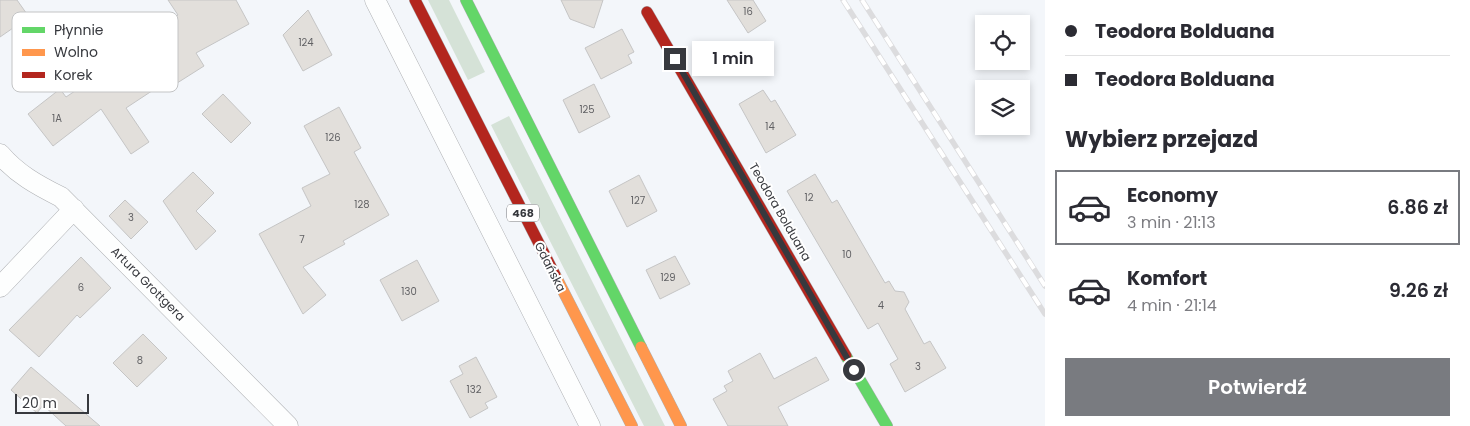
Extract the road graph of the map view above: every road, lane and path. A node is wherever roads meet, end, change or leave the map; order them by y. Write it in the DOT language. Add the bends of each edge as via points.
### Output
graph roads {
  1 [pos="375,0"];
  2 [pos="415,0"];
  3 [pos="466,0"];
  4 [pos="647,12"];
  5 [pos="0,154"];
  6 [pos="74,210"];
  7 [pos="0,287"];
  8 [pos="288,426"];
  9 [pos="590,426"];
  10 [pos="632,426"];
  11 [pos="681,426"];
  12 [pos="887,426"];
  1 -- 9 [label="street"];
  2 -- 10 [label="main road, Gdańska / 468"];
  3 -- 11 [label="main road"];
  4 -- 12 [label="main road, Teodora Bolduana"];
  5 -- 6 [label="street, Artura Grottgera" via="12,169 60,197"];
  6 -- 7 [label="street"];
  6 -- 8 [label="street, Artura Grottgera"];
}
